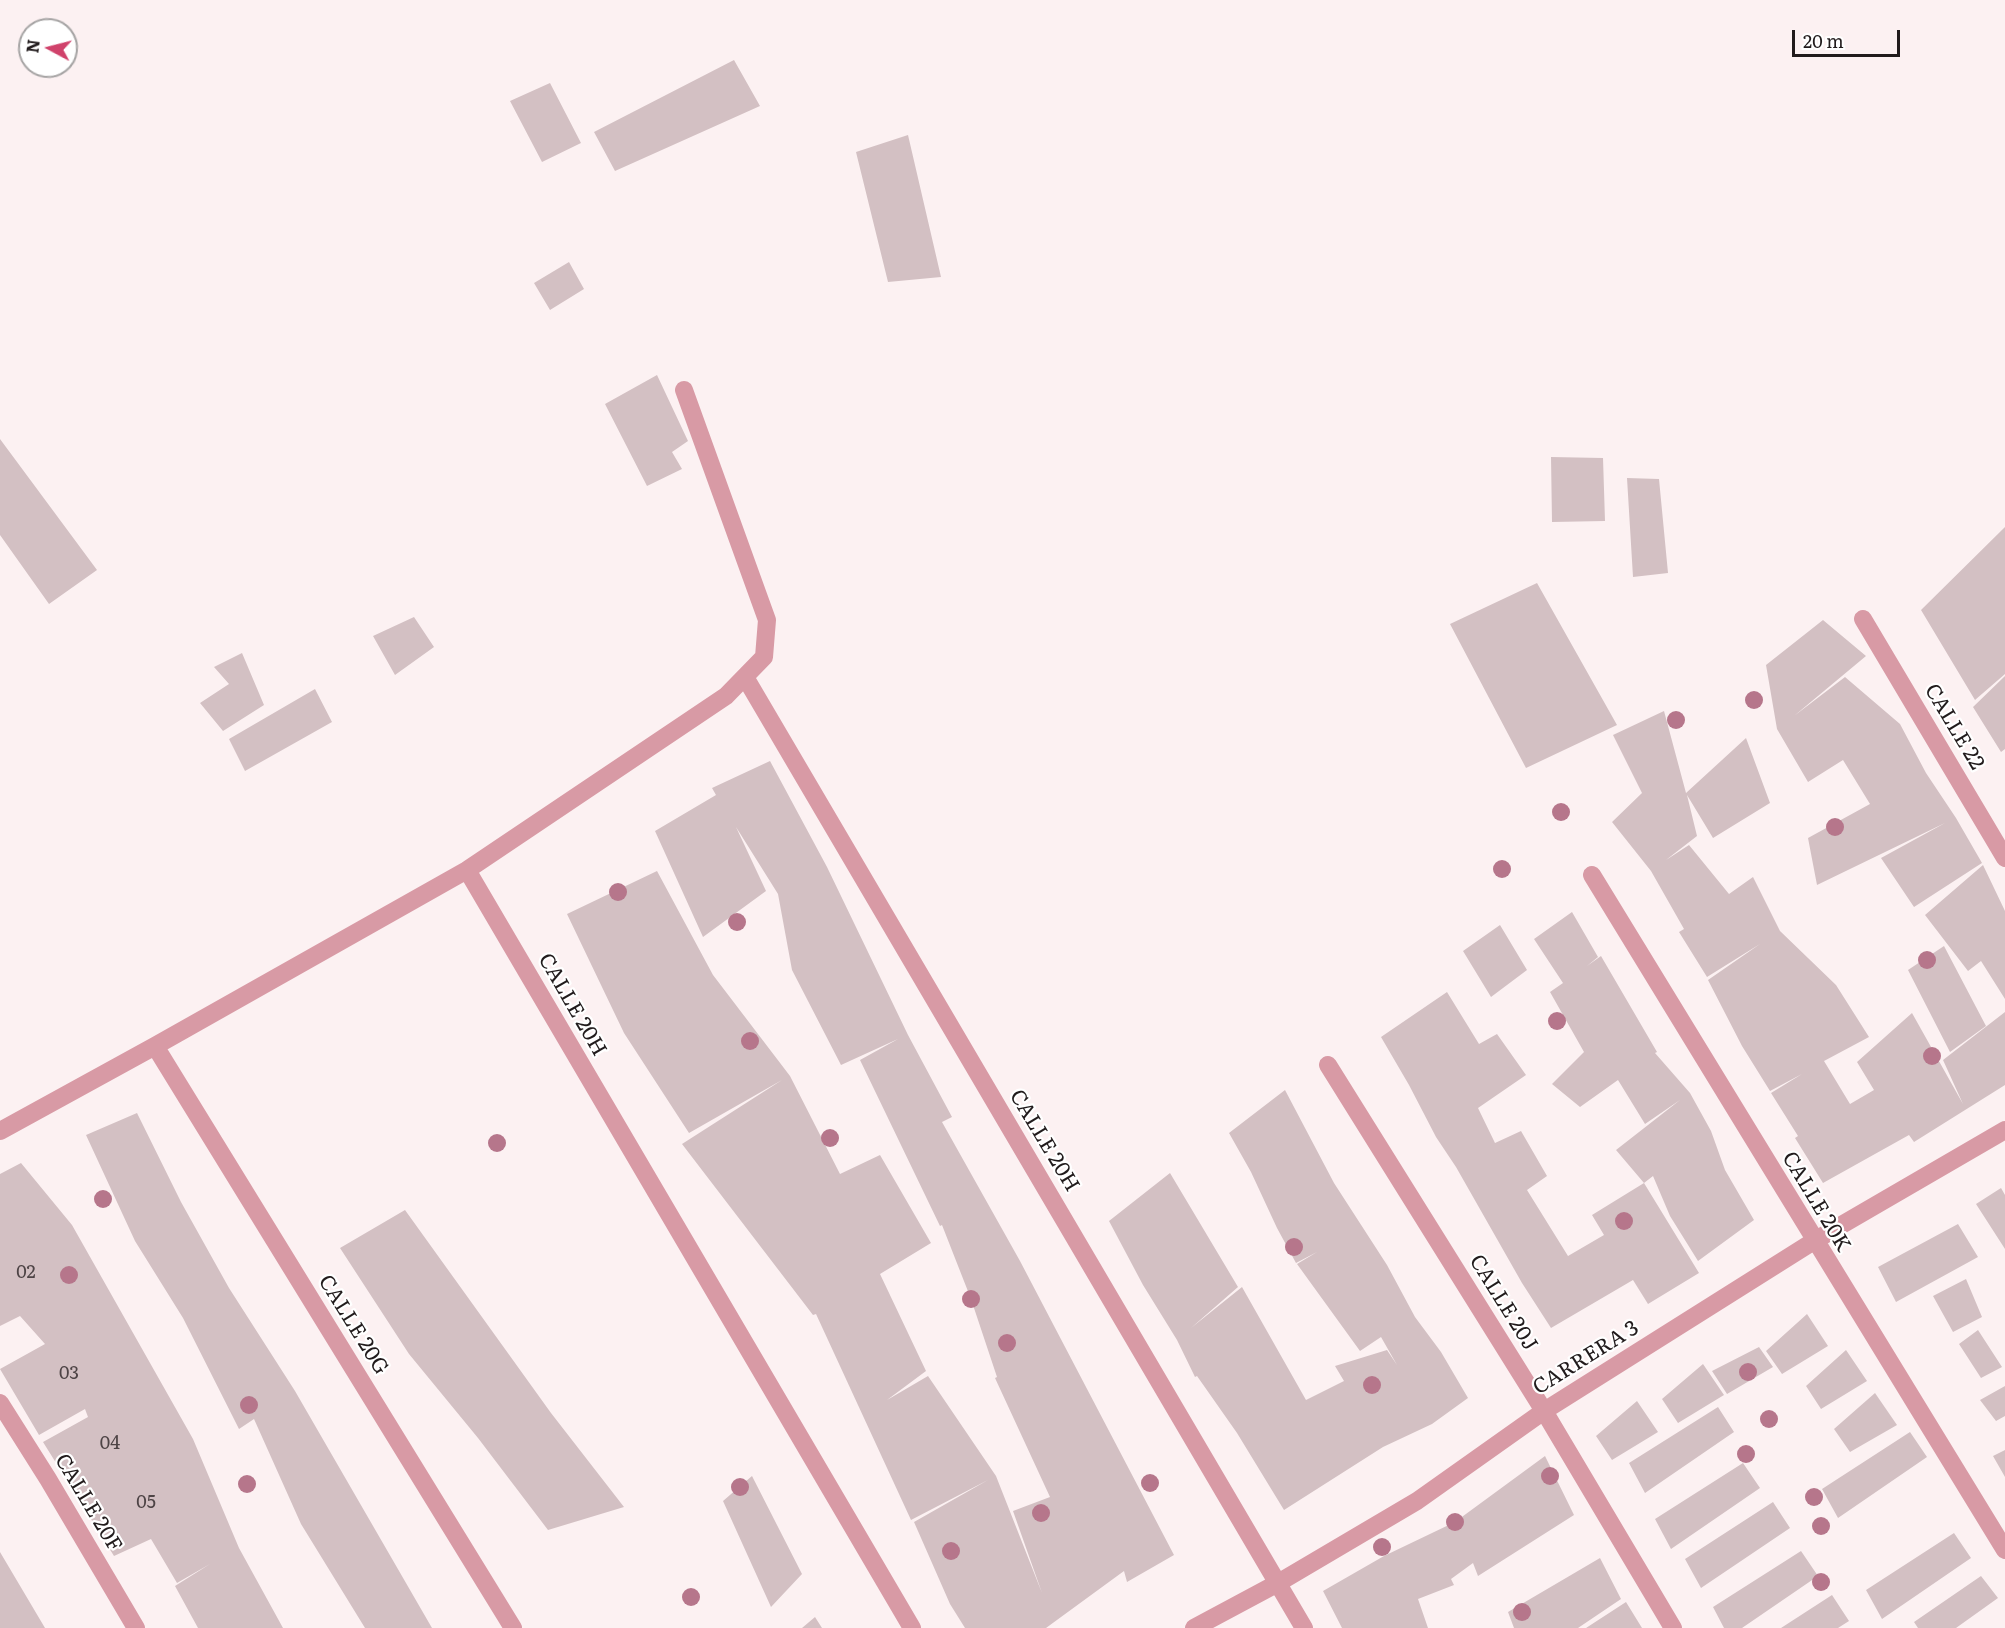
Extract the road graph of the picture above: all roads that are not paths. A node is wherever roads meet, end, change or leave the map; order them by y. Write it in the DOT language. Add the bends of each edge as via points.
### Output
graph roads {
  1 [pos="684,390"];
  2 [pos="1863,619"];
  3 [pos="745,677"];
  4 [pos="2005,858"];
  5 [pos="467,870"];
  6 [pos="1592,875"];
  7 [pos="155,1046"];
  8 [pos="1328,1065"];
  9 [pos="2005,1130"];
  10 [pos="0,1131"];
  11 [pos="1814,1241"];
  12 [pos="0,1403"];
  13 [pos="1544,1411"];
  14 [pos="2005,1550"];
  15 [pos="1278,1582"];
  16 [pos="136,1628"];
  17 [pos="513,1628"];
  18 [pos="912,1628"];
  19 [pos="1194,1628"];
  20 [pos="1304,1628"];
  21 [pos="1673,1628"];
  1 -- 3 [label="street" via="767,620 764,657"];
  2 -- 4 [label="street, CALLE 22"];
  3 -- 5 [label="street" via="726,696"];
  3 -- 15 [label="street, CALLE 20H"];
  5 -- 7 [label="street"];
  5 -- 18 [label="street, CALLE 20H"];
  6 -- 11 [label="street, CALLE 20K"];
  7 -- 10 [label="street"];
  7 -- 17 [label="street, CALLE 20G"];
  8 -- 13 [label="street, CALLE 20J"];
  9 -- 11 [label="street, CARRERA 3"];
  11 -- 13 [label="street, CARRERA 3"];
  11 -- 14 [label="street, CALLE 20K"];
  12 -- 16 [label="street, CALLE 20F"];
  13 -- 15 [label="street, CARRERA 3" via="1417,1501"];
  13 -- 21 [label="street, CALLE 20J"];
  15 -- 19 [label="street, CARRERA 3"];
  15 -- 20 [label="street, CALLE 20H"];
}
